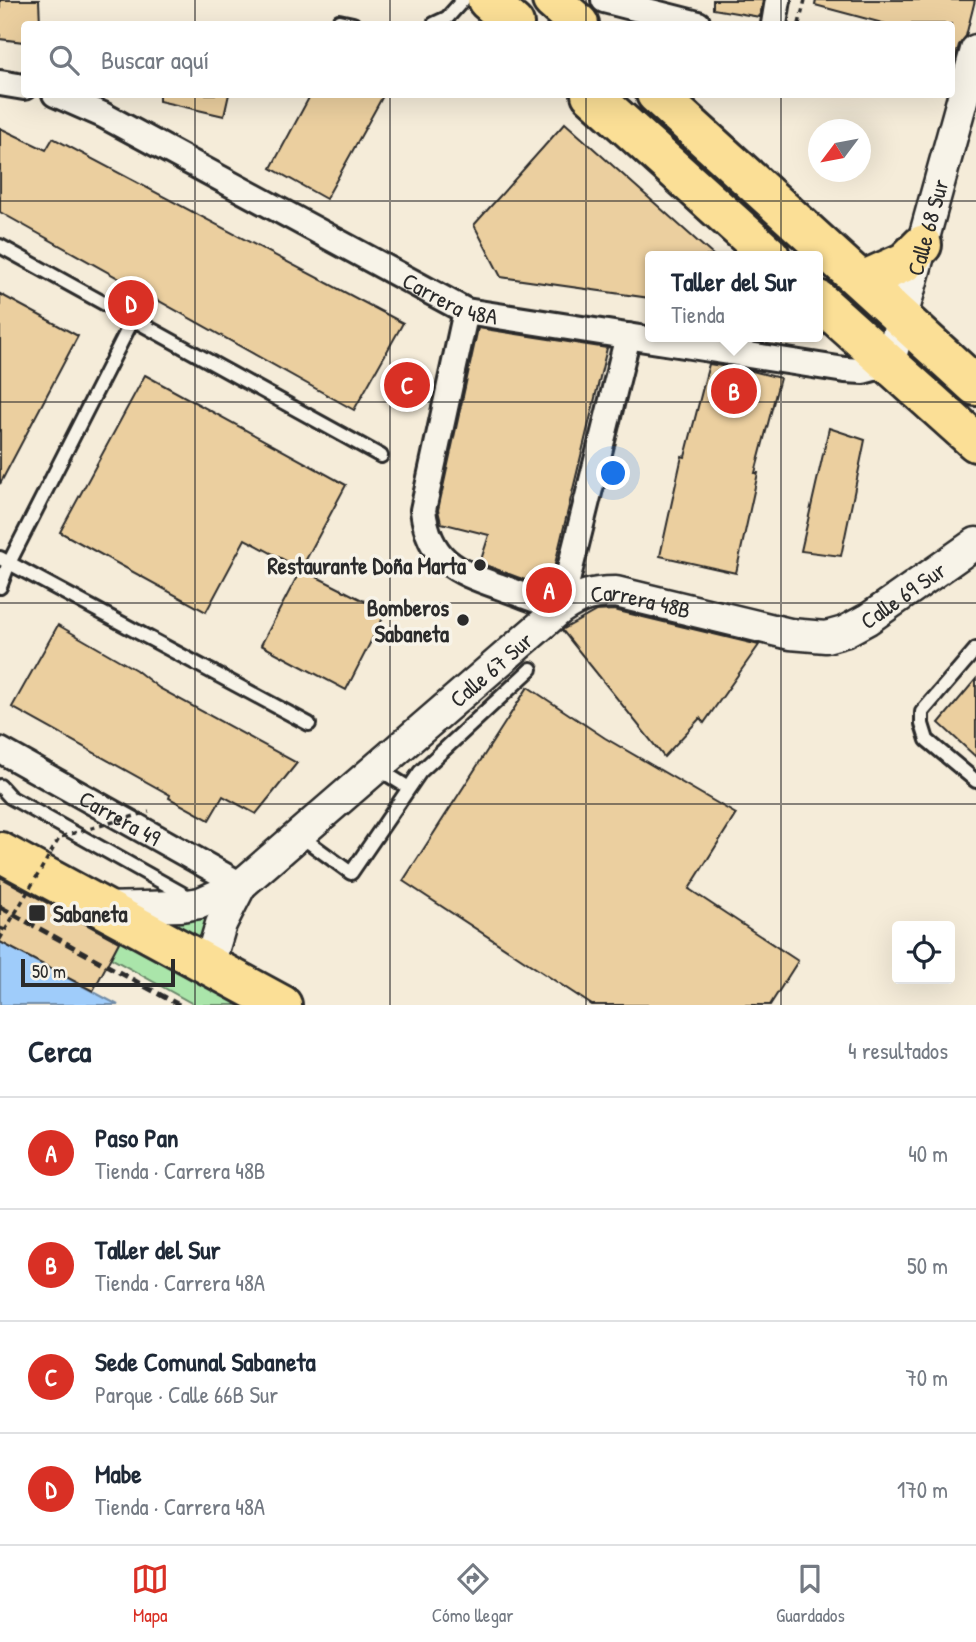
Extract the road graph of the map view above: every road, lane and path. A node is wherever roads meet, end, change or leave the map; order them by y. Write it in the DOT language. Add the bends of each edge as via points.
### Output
graph roads {
  1 [pos="463,0"];
  2 [pos="486,0"];
  3 [pos="552,0"];
  4 [pos="604,0"];
  5 [pos="778,0"];
  6 [pos="805,0"];
  7 [pos="440,21"];
  8 [pos="510,21"];
  9 [pos="576,21"];
  10 [pos="686,21"];
  11 [pos="774,21"];
  12 [pos="800,21"];
  13 [pos="976,50"];
  14 [pos="0,83"];
  15 [pos="21,86"];
  16 [pos="964,94"];
  17 [pos="64,98"];
  18 [pos="595,98"];
  19 [pos="660,98"];
  20 [pos="922,245"];
  21 [pos="0,246"];
  22 [pos="764,251"];
  23 [pos="862,281"];
  24 [pos="823,305"];
  25 [pos="466,311"];
  26 [pos="902,317"];
  27 [pos="133,319"];
  28 [pos="628,336"];
  29 [pos="645,339"];
  30 [pos="666,342"];
  31 [pos="889,364"];
  32 [pos="976,386"];
  33 [pos="976,442"];
  34 [pos="381,456"];
  35 [pos="976,543"];
  36 [pos="5,561"];
  37 [pos="0,577"];
  38 [pos="0,587"];
  39 [pos="560,609"];
  40 [pos="826,637"];
  41 [pos="976,649"];
  42 [pos="531,669"];
  43 [pos="309,724"];
  44 [pos="2,756"];
  45 [pos="376,768"];
  46 [pos="976,780"];
  47 [pos="0,786"];
  48 [pos="409,788"];
  49 [pos="149,812"];
  50 [pos="299,835"];
  51 [pos="0,852"];
  52 [pos="223,899"];
  53 [pos="104,908"];
  54 [pos="2,929"];
  55 [pos="0,939"];
  56 [pos="209,965"];
  57 [pos="282,1005"];
  1 -- 7 [label="lane"];
  2 -- 8 [label="main road"];
  3 -- 9 [label="main road"];
  4 -- 10 [label="street"];
  5 -- 11 [label="street"];
  6 -- 12 [label="path"];
  13 -- 16 [label="street, Calle 68 Sur"];
  14 -- 15 [label="street"];
  16 -- 20 [label="street, Calle 68 Sur"];
  17 -- 25 [label="street, Carrera 48A"];
  18 -- 22 [label="main road"];
  19 -- 23 [label="main road"];
  20 -- 23 [label="main road" via="905,262"];
  20 -- 26 [label="street, Calle 68 Sur"];
  21 -- 27 [label="lane"];
  23 -- 26 [label="main road"];
  24 -- 31 [label="main road"];
  25 -- 28 [label="street, Carrera 48A"];
  25 -- 39 [label="street, Carrera 48B" via="423,510 425,530 446,561 460,572"];
  26 -- 31 [label="street, Calle 68 Sur"];
  26 -- 32 [label="main road"];
  27 -- 34 [label="lane"];
  27 -- 36 [label="lane"];
  28 -- 29 [label="street, Carrera 48A"];
  28 -- 39 [label="street"];
  30 -- 31 [label="street, Carrera 48A" via="845,370"];
  31 -- 33 [label="main road"];
  35 -- 40 [label="street, Calle 69 Sur" via="868,619"];
  36 -- 37 [label="lane"];
  36 -- 38 [label="lane"];
  36 -- 43 [label="lane"];
  39 -- 40 [label="street, Carrera 48B" via="594,592 616,592 790,634"];
  39 -- 45 [label="street, Calle 67 Sur"];
  41 -- 46 [label="lane" via="922,712 922,724 927,740"];
  42 -- 48 [label="lane" via="420,772"];
  44 -- 52 [label="street, Carrera 49"];
  45 -- 48 [label="lane"];
  45 -- 50 [label="street, Calle 67 Sur"];
  47 -- 52 [label="lane" via="10,797"];
  48 -- 50 [label="lane" via="351,873"];
  49 -- 54 [label="path, bridge" via="60,837"];
  50 -- 52 [label="street, Calle 67 Sur"];
  51 -- 53 [label="main road"];
  52 -- 53 [label="street" via="160,908"];
  52 -- 56 [label="street, Calle 67 Sur"];
  53 -- 56 [label="main road"];
  54 -- 55 [label="path, bridge"];
  56 -- 57 [label="main road"];
}
